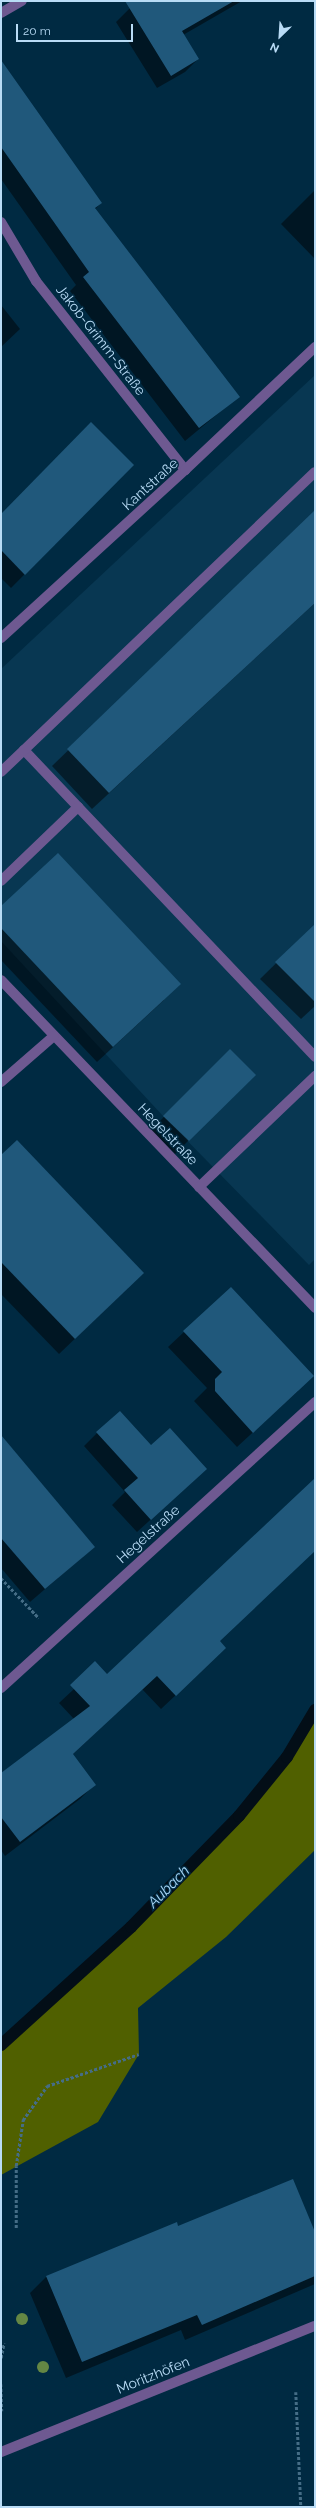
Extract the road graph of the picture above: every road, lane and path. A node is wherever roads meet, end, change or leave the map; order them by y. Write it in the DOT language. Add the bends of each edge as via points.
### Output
graph roads {
  1 [pos="22,1"];
  2 [pos="1,13"];
  3 [pos="1,222"];
  4 [pos="315,348"];
  5 [pos="185,470"];
  6 [pos="315,472"];
  7 [pos="1,638"];
  8 [pos="24,750"];
  9 [pos="1,772"];
  10 [pos="78,807"];
  11 [pos="1,881"];
  12 [pos="1,980"];
  13 [pos="54,1036"];
  14 [pos="315,1057"];
  15 [pos="315,1076"];
  16 [pos="1,1082"];
  17 [pos="199,1187"];
  18 [pos="315,1308"];
  19 [pos="315,1402"];
  20 [pos="1,1578"];
  21 [pos="57,1637"];
  22 [pos="1,1688"];
  23 [pos="139,2054"];
  24 [pos="16,2228"];
  25 [pos="315,2326"];
  26 [pos="4,2343"];
  27 [pos="1,2358"];
  28 [pos="1,2384"];
  29 [pos="296,2392"];
  30 [pos="2,2411"];
  31 [pos="1,2452"];
  32 [pos="301,2507"];
  1 -- 2 [label="street"];
  3 -- 5 [label="street, Jakob-Grimm-Straße" via="36,281"];
  4 -- 5 [label="street, Kantstraße"];
  5 -- 7 [label="street, Kantstraße"];
  6 -- 8 [label="street"];
  8 -- 9 [label="street"];
  8 -- 10 [label="street"];
  10 -- 11 [label="street"];
  10 -- 14 [label="street"];
  12 -- 13 [label="street, Hegelstraße"];
  13 -- 16 [label="street"];
  13 -- 17 [label="street, Hegelstraße"];
  15 -- 17 [label="street"];
  17 -- 18 [label="street, Hegelstraße"];
  19 -- 21 [label="street, Hegelstraße"];
  20 -- 21 [label="path"];
  21 -- 22 [label="street, Hegelstraße"];
  23 -- 24 [label="path" via="48,2086 22,2120 16,2166"];
  25 -- 31 [label="street, Moritzhöfen"];
  26 -- 27 [label="path"];
  28 -- 30 [label="path"];
  29 -- 32 [label="path"];
}
